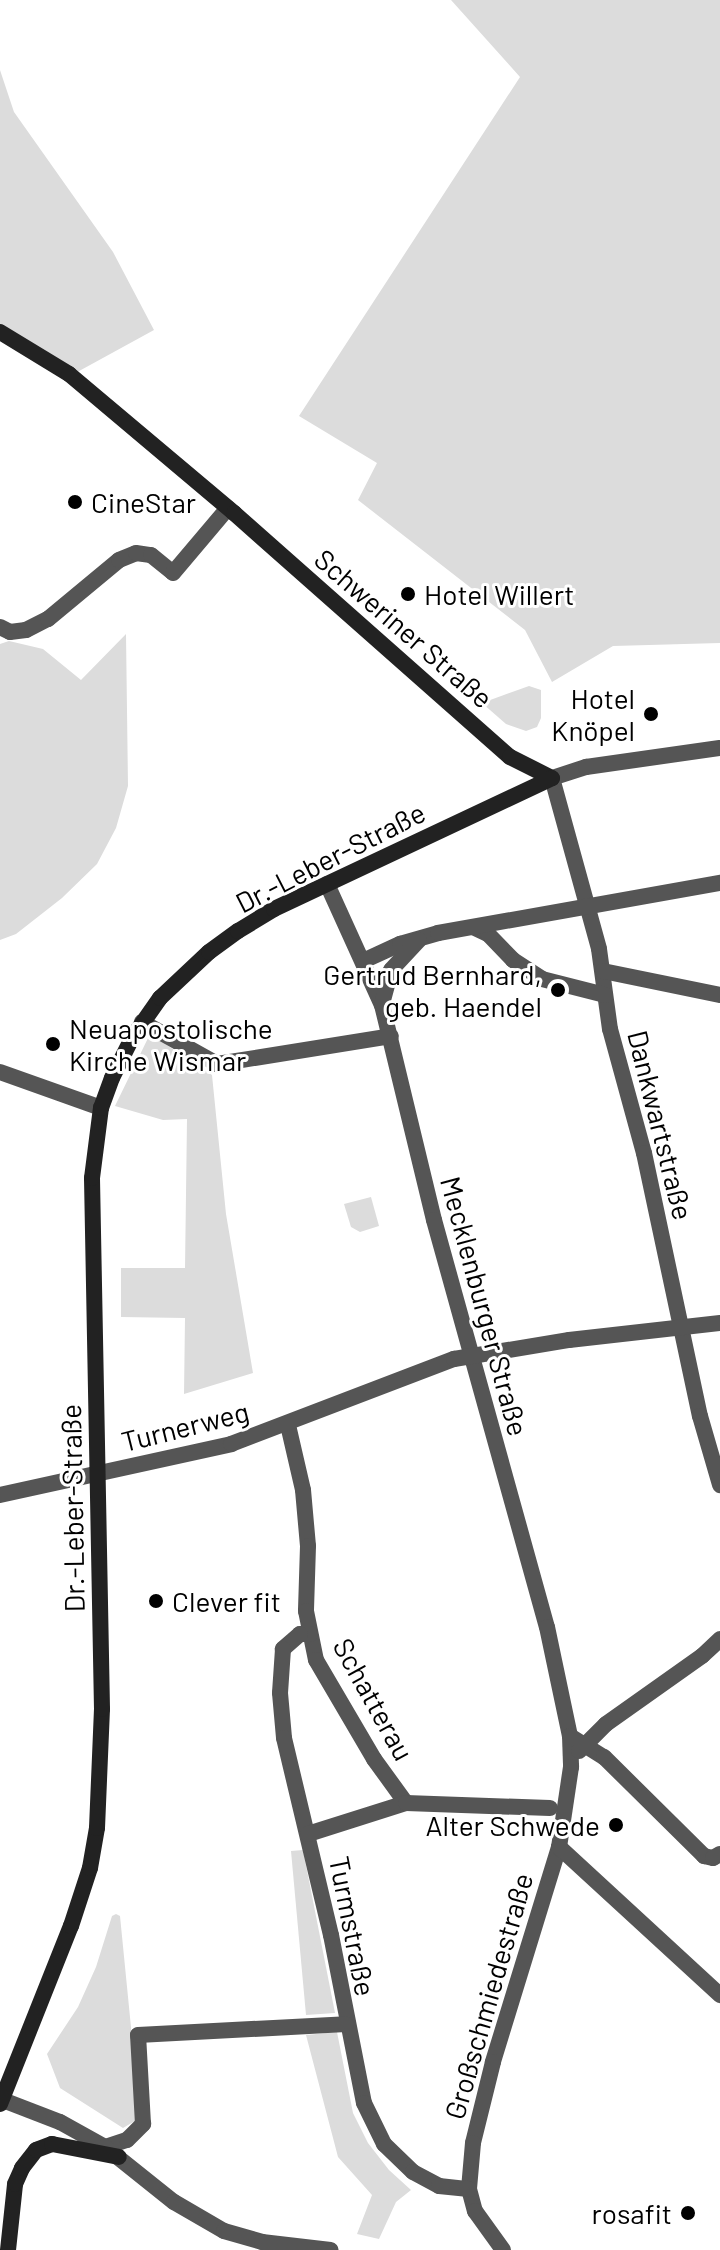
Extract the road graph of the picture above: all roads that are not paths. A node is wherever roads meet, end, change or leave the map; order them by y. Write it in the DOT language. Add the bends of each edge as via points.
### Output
graph roads {
  1 [pos="0,332"];
  2 [pos="228,508"];
  3 [pos="0,627"];
  4 [pos="720,748"];
  5 [pos="552,778"];
  6 [pos="720,883"];
  7 [pos="327,884"];
  8 [pos="588,908"];
  9 [pos="507,923"];
  10 [pos="475,928"];
  11 [pos="423,937"];
  12 [pos="497,945"];
  13 [pos="363,961"];
  14 [pos="603,971"];
  15 [pos="605,995"];
  16 [pos="720,995"];
  17 [pos="382,1005"];
  18 [pos="142,1022"];
  19 [pos="391,1036"];
  20 [pos="0,1072"];
  21 [pos="101,1108"];
  22 [pos="720,1323"];
  23 [pos="681,1327"];
  24 [pos="472,1358"];
  25 [pos="288,1425"];
  26 [pos="97,1474"];
  27 [pos="720,1485"];
  28 [pos="0,1495"];
  29 [pos="310,1634"];
  30 [pos="720,1639"];
  31 [pos="606,1724"];
  32 [pos="575,1743"];
  33 [pos="604,1757"];
  34 [pos="406,1803"];
  35 [pos="550,1808"];
  36 [pos="308,1834"];
  37 [pos="559,1847"];
  38 [pos="720,1854"];
  39 [pos="720,1995"];
  40 [pos="346,2024"];
  41 [pos="0,2101"];
  42 [pos="112,2152"];
  43 [pos="469,2189"];
  44 [pos="8,2250"];
  45 [pos="331,2250"];
  46 [pos="503,2250"];
  1 -- 2 [label="main road, Schweriner Straße" via="69,374"];
  2 -- 3 [label="street" via="173,573 151,555 136,553 119,560 48,619 26,630"];
  2 -- 5 [label="main road, Schweriner Straße" via="510,757"];
  4 -- 5 [label="street" via="586,767"];
  5 -- 7 [label="main road, Dr.-Leber-Straße"];
  5 -- 8 [label="street, Dankwartstraße"];
  6 -- 8 [label="street"];
  7 -- 13 [label="street, Mecklenburger Straße"];
  7 -- 18 [label="main road, Dr.-Leber-Straße" via="274,909 209,952"];
  8 -- 9 [label="street"];
  8 -- 14 [label="street, Dankwartstraße"];
  9 -- 10 [label="street"];
  9 -- 12 [label="street" via="498,932"];
  10 -- 11 [label="street"];
  10 -- 12 [label="street"];
  11 -- 13 [label="street"];
  11 -- 17 [label="street" via="391,970"];
  12 -- 15 [label="street" via="542,979"];
  13 -- 17 [label="street, Mecklenburger Straße"];
  14 -- 15 [label="street, Dankwartstraße"];
  14 -- 16 [label="street"];
  15 -- 23 [label="street, Dankwartstraße"];
  17 -- 19 [label="street, Mecklenburger Straße"];
  18 -- 19 [label="street" via="217,1064"];
  18 -- 21 [label="main road, Dr.-Leber-Straße"];
  19 -- 24 [label="street, Mecklenburger Straße"];
  20 -- 21 [label="street"];
  21 -- 26 [label="main road, Dr.-Leber-Straße" via="92,1178"];
  22 -- 23 [label="street, Turnerweg"];
  23 -- 24 [label="street, Turnerweg"];
  23 -- 27 [label="street, Dankwartstraße"];
  24 -- 25 [label="street, Turnerweg" via="454,1359"];
  24 -- 32 [label="street, Mecklenburger Straße"];
  25 -- 26 [label="street, Turnerweg" via="187,1456"];
  25 -- 29 [label="street, Schatterau" via="303,1490"];
  26 -- 28 [label="street, Turnerweg"];
  26 -- 41 [label="main road, Dr.-Leber-Straße" via="102,1709 94,1848 71,1926"];
  29 -- 34 [label="street, Schatterau" via="316,1660 349,1719"];
  29 -- 36 [label="street, Turmstraße" via="300,1634 283,1649 280,1693 284,1738"];
  30 -- 31 [label="street"];
  31 -- 32 [label="street"];
  31 -- 33 [label="street" via="599,1738"];
  32 -- 33 [label="street"];
  32 -- 37 [label="street, Großschmiedestraße"];
  33 -- 38 [label="street" via="704,1856"];
  34 -- 35 [label="street, Schatterau"];
  34 -- 36 [label="street"];
  36 -- 40 [label="street, Turmstraße"];
  37 -- 39 [label="street"];
  37 -- 43 [label="street, Großschmiedestraße" via="493,2062 473,2143"];
  40 -- 42 [label="street" via="138,2035 143,2124"];
  40 -- 43 [label="street, Turmstraße" via="364,2103 384,2144 427,2180"];
  41 -- 42 [label="street, Dr.-Leber-Straße" via="60,2122"];
  42 -- 44 [label="main road" via="52,2144 36,2150 15,2184"];
  42 -- 45 [label="street, Dr.-Leber-Straße" via="174,2202 224,2231 262,2242"];
  43 -- 46 [label="street, Großschmiedestraße" via="475,2211"];
}
